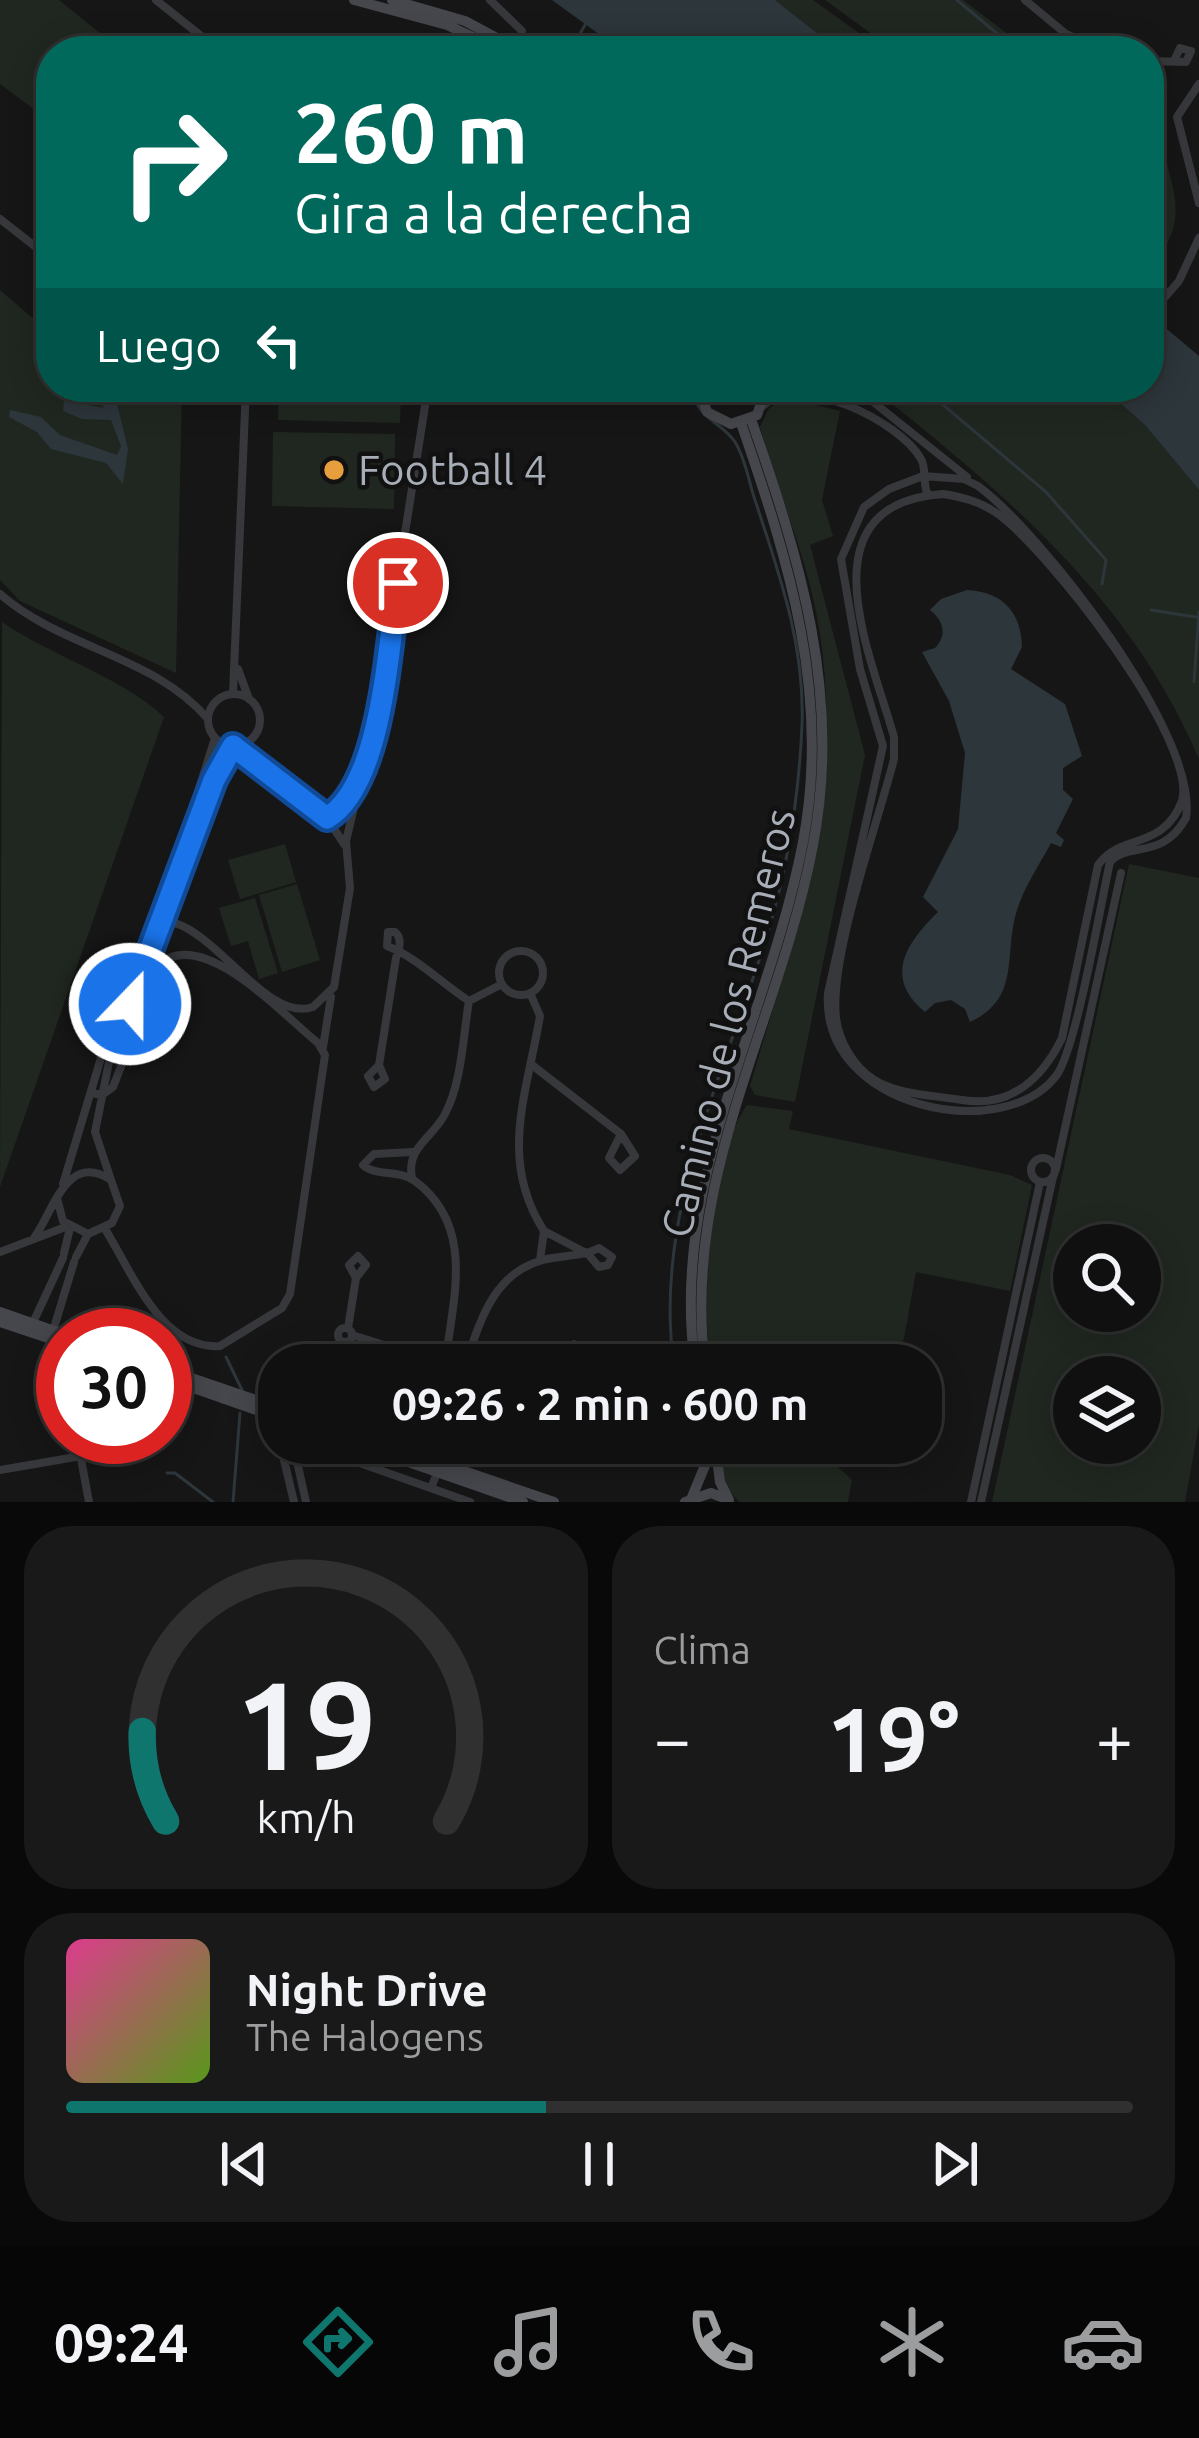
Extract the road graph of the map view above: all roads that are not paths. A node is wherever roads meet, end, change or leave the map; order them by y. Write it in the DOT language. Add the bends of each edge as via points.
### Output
graph roads {
  1 [pos="156,0"];
  2 [pos="354,0"];
  3 [pos="392,0"];
  4 [pos="490,0"];
  5 [pos="1025,0"];
  6 [pos="522,31"];
  7 [pos="201,36"];
  8 [pos="471,36"];
  9 [pos="494,36"];
  10 [pos="1071,36"];
  11 [pos="1164,61"];
  12 [pos="1174,61"];
  13 [pos="1199,84"];
  14 [pos="1199,203"];
  15 [pos="0,219"];
  16 [pos="1199,238"];
  17 [pos="36,247"];
  18 [pos="1164,298"];
  19 [pos="245,402"];
  20 [pos="425,402"];
  21 [pos="702,402"];
  22 [pos="763,402"];
  23 [pos="768,402"];
  24 [pos="829,402"];
  25 [pos="873,402"];
  26 [pos="762,407"];
  27 [pos="746,421"];
  28 [pos="960,475"];
  29 [pos="923,476"];
  30 [pos="928,495"];
  31 [pos="954,496"];
  32 [pos="855,520"];
  33 [pos="871,531"];
  34 [pos="846,537"];
  35 [pos="863,544"];
  36 [pos="0,594"];
  37 [pos="236,656"];
  38 [pos="233,694"];
  39 [pos="187,696"];
  40 [pos="249,699"];
  41 [pos="214,703"];
  42 [pos="208,719"];
  43 [pos="215,738"];
  44 [pos="234,745"];
  45 [pos="362,775"];
  46 [pos="327,818"];
  47 [pos="194,824"];
  48 [pos="347,850"];
  49 [pos="1121,873"];
  50 [pos="164,921"];
  51 [pos="154,934"];
  52 [pos="502,984"];
  53 [pos="530,993"];
  54 [pos="330,995"];
  55 [pos="469,1001"];
  56 [pos="322,1048"];
  57 [pos="379,1065"];
  58 [pos="532,1065"];
  59 [pos="1047,1066"];
  60 [pos="1056,1076"];
  61 [pos="1029,1084"];
  62 [pos="97,1094"];
  63 [pos="1034,1094"];
  64 [pos="622,1134"];
  65 [pos="413,1152"];
  66 [pos="1054,1173"];
  67 [pos="111,1180"];
  68 [pos="413,1180"];
  69 [pos="1040,1182"];
  70 [pos="63,1184"];
  71 [pos="57,1198"];
  72 [pos="69,1227"];
  73 [pos="105,1229"];
  74 [pos="544,1231"];
  75 [pos="88,1234"];
  76 [pos="34,1238"];
  77 [pos="0,1252"];
  78 [pos="62,1259"];
  79 [pos="540,1260"];
  80 [pos="74,1262"];
  81 [pos="356,1278"];
  82 [pos="49,1282"];
  83 [pos="66,1288"];
  84 [pos="64,1308"];
  85 [pos="0,1312"];
  86 [pos="0,1322"];
  87 [pos="31,1327"];
  88 [pos="36,1329"];
  89 [pos="392,1344"];
  90 [pos="448,1344"];
  91 [pos="473,1344"];
  92 [pos="692,1344"];
  93 [pos="703,1344"];
  94 [pos="1004,1375"];
  95 [pos="192,1382"];
  96 [pos="192,1385"];
  97 [pos="258,1402"];
  98 [pos="258,1411"];
  99 [pos="37,1464"];
  100 [pos="82,1464"];
  101 [pos="285,1464"];
  102 [pos="298,1464"];
  103 [pos="362,1464"];
  104 [pos="383,1464"];
  105 [pos="429,1464"];
  106 [pos="441,1464"];
  107 [pos="706,1464"];
  108 [pos="715,1464"];
  109 [pos="440,1468"];
  110 [pos="0,1470"];
  111 [pos="399,1477"];
  112 [pos="431,1488"];
  113 [pos="490,1497"];
  114 [pos="689,1500"];
  115 [pos="730,1501"];
  116 [pos="89,1502"];
  117 [pos="294,1502"];
  118 [pos="306,1502"];
  119 [pos="470,1502"];
  120 [pos="523,1502"];
  121 [pos="554,1502"];
  122 [pos="970,1502"];
  123 [pos="981,1502"];
  1 -- 7 [label="street"];
  2 -- 8 [label="main road"];
  3 -- 9 [label="main road"];
  4 -- 6 [label="street"];
  5 -- 10 [label="street"];
  11 -- 12 [label="street"];
  13 -- 14 [label="street" via="1177,117"];
  15 -- 17 [label="street"];
  16 -- 18 [label="street"];
  19 -- 37 [label="street"];
  20 -- 45 [label="street"];
  21 -- 27 [label="main road" via="713,418"];
  22 -- 26 [label="main road"];
  23 -- 26 [label="street"];
  24 -- 29 [label="street" via="862,410 918,455"];
  25 -- 28 [label="street"];
  26 -- 27 [label="main road"];
  27 -- 92 [label="main road, Camino de los Remeros" via="798,601 813,745 790,894 696,1204"];
  27 -- 93 [label="main road, Camino de los Remeros" via="808,598 824,745 801,897 707,1206"];
  28 -- 29 [label="street"];
  28 -- 31 [label="street"];
  28 -- 60 [label="street" via="1034,532 1108,616 1192,765 1190,808 1173,835 1110,862"];
  29 -- 30 [label="street"];
  29 -- 32 [label="street" via="889,489"];
  30 -- 31 [label="street"];
  30 -- 33 [label="street"];
  31 -- 59 [label="street" via="999,514 1078,596 1145,692 1182,766 1182,802 1169,824 1097,866 1062,1038"];
  32 -- 33 [label="street"];
  32 -- 34 [label="street"];
  33 -- 35 [label="street"];
  34 -- 35 [label="street"];
  34 -- 63 [label="street" via="840,573 883,746 828,993 836,1044 855,1072 896,1097 978,1109"];
  35 -- 61 [label="street" via="855,603 894,759 836,994 839,1031 860,1067 897,1089 972,1102"];
  36 -- 39 [label="street" via="42,626"];
  37 -- 38 [label="street"];
  37 -- 40 [label="street"];
  38 -- 40 [label="street"];
  38 -- 41 [label="street"];
  39 -- 41 [label="street"];
  39 -- 42 [label="street"];
  40 -- 44 [label="street" via="260,724 251,739"];
  41 -- 42 [label="street"];
  42 -- 43 [label="street"];
  43 -- 44 [label="street"];
  43 -- 47 [label="street"];
  44 -- 46 [label="street"];
  44 -- 47 [label="street"];
  45 -- 46 [label="street"];
  45 -- 48 [label="street"];
  46 -- 48 [label="street"];
  47 -- 50 [label="street"];
  47 -- 51 [label="street"];
  48 -- 54 [label="street" via="350,888"];
  49 -- 66 [label="street"];
  50 -- 51 [label="street"];
  50 -- 54 [label="street" via="186,928 287,1008 303,1011"];
  51 -- 62 [label="street"];
  52 -- 53 [label="street"];
  52 -- 53 [label="street" via="504,959 529,952 544,972"];
  52 -- 55 [label="street"];
  53 -- 58 [label="street" via="540,1009"];
  54 -- 56 [label="street"];
  55 -- 57 [label="street" via="398,951"];
  55 -- 65 [label="street" via="447,1111"];
  56 -- 62 [label="street" via="215,960 180,953 162,962 113,1087"];
  56 -- 73 [label="street" via="286,1302 220,1346 186,1340 167,1326"];
  58 -- 64 [label="street"];
  58 -- 74 [label="street" via="517,1163"];
  59 -- 60 [label="street"];
  59 -- 61 [label="street"];
  60 -- 63 [label="street"];
  61 -- 63 [label="street"];
  62 -- 67 [label="street" via="95,1142"];
  62 -- 70 [label="street"];
  64 -- 64 [label="street" via="635,1156 620,1170 608,1162"];
  65 -- 68 [label="street"];
  65 -- 68 [label="street" via="363,1161 369,1171"];
  66 -- 69 [label="street"];
  66 -- 69 [label="street" via="1046,1158 1034,1162"];
  66 -- 94 [label="street"];
  67 -- 70 [label="street" via="86,1171"];
  67 -- 73 [label="street" via="120,1206"];
  68 -- 90 [label="street" via="443,1214 456,1247"];
  69 -- 94 [label="street"];
  70 -- 71 [label="street"];
  71 -- 72 [label="street"];
  71 -- 76 [label="street"];
  72 -- 75 [label="street"];
  72 -- 76 [label="street"];
  72 -- 78 [label="street"];
  73 -- 75 [label="street"];
  74 -- 79 [label="street"];
  74 -- 79 [label="street" via="588,1254"];
  75 -- 80 [label="street"];
  76 -- 77 [label="street"];
  78 -- 80 [label="street"];
  78 -- 82 [label="street"];
  79 -- 91 [label="street" via="493,1295"];
  80 -- 83 [label="street"];
  81 -- 89 [label="street" via="350,1331"];
  82 -- 83 [label="street"];
  82 -- 87 [label="street"];
  83 -- 84 [label="street"];
  85 -- 87 [label="main road"];
  86 -- 87 [label="main road"];
  87 -- 88 [label="main road"];
  94 -- 122 [label="street"];
  94 -- 123 [label="street"];
  95 -- 97 [label="main road"];
  96 -- 98 [label="main road"];
  99 -- 110 [label="street"];
  100 -- 116 [label="street"];
  101 -- 117 [label="street"];
  102 -- 118 [label="street"];
  103 -- 111 [label="street"];
  104 -- 111 [label="street"];
  105 -- 109 [label="main road"];
  106 -- 109 [label="street"];
  107 -- 114 [label="main road"];
  108 -- 115 [label="main road"];
  109 -- 112 [label="street"];
  109 -- 113 [label="main road"];
  109 -- 121 [label="main road"];
  111 -- 112 [label="street"];
  112 -- 119 [label="street"];
  113 -- 120 [label="main road"];
  114 -- 115 [label="main road" via="711,1493"];
}
